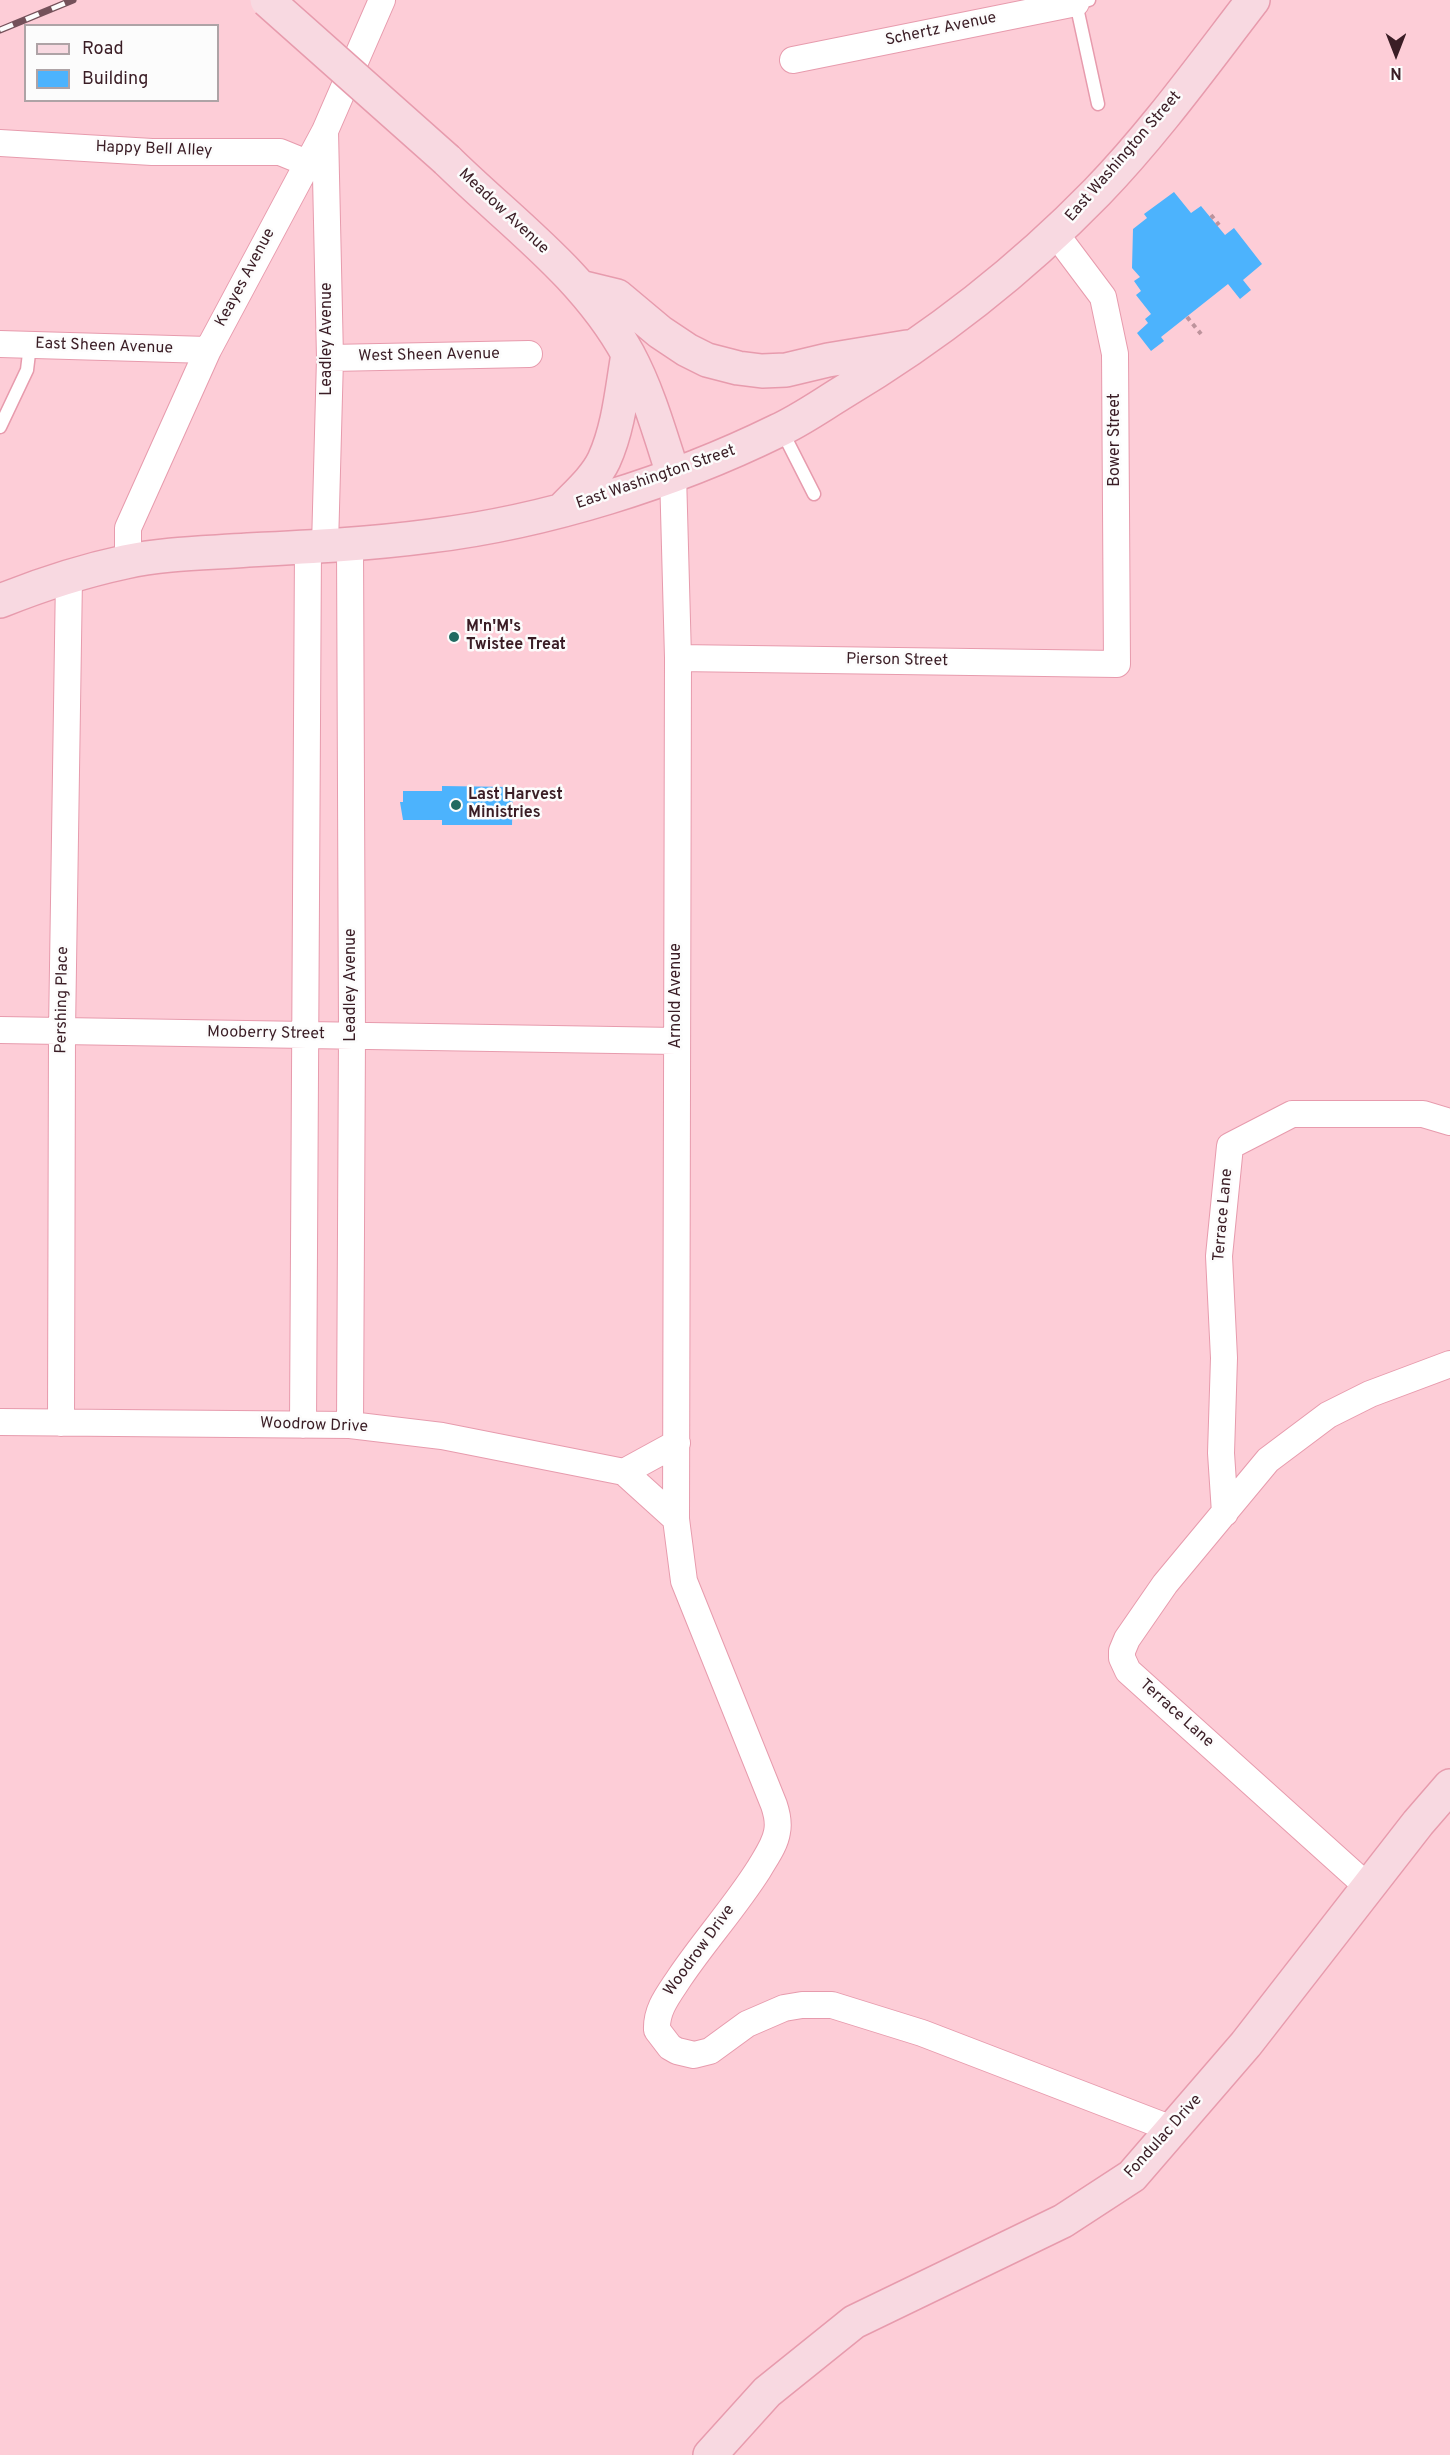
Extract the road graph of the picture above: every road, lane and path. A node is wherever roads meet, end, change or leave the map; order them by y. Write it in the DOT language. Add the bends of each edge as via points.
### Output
graph roads {
  1 [pos="267,0"];
  2 [pos="382,0"];
  3 [pos="1253,0"];
  4 [pos="1080,1"];
  5 [pos="794,60"];
  6 [pos="1098,104"];
  7 [pos="325,131"];
  8 [pos="0,143"];
  9 [pos="306,163"];
  10 [pos="1211,215"];
  11 [pos="1219,225"];
  12 [pos="1055,233"];
  13 [pos="580,287"];
  14 [pos="1187,317"];
  15 [pos="1201,334"];
  16 [pos="0,344"];
  17 [pos="30,345"];
  18 [pos="916,346"];
  19 [pos="208,350"];
  20 [pos="529,354"];
  21 [pos="628,354"];
  22 [pos="330,358"];
  23 [pos="0,427"];
  24 [pos="781,430"];
  25 [pos="673,474"];
  26 [pos="814,494"];
  27 [pos="560,511"];
  28 [pos="328,546"];
  29 [pos="128,561"];
  30 [pos="69,577"];
  31 [pos="0,601"];
  32 [pos="678,658"];
  33 [pos="1117,664"];
  34 [pos="0,1030"];
  35 [pos="62,1031"];
  36 [pos="304,1034"];
  37 [pos="352,1035"];
  38 [pos="676,1041"];
  39 [pos="1450,1122"];
  40 [pos="1450,1364"];
  41 [pos="0,1422"];
  42 [pos="60,1423"];
  43 [pos="303,1425"];
  44 [pos="350,1425"];
  45 [pos="677,1443"];
  46 [pos="624,1472"];
  47 [pos="1225,1513"];
  48 [pos="676,1519"];
  49 [pos="1450,1786"];
  50 [pos="1368,1887"];
  51 [pos="1172,2129"];
  52 [pos="710,2455"];
  1 -- 13 [label="main road, Meadow Avenue, bridge" via="447,160"];
  2 -- 7 [label="street, Keayes Avenue"];
  3 -- 12 [label="main road, East Washington Street" via="1100,189"];
  4 -- 5 [label="street, Schertz Avenue"];
  4 -- 6 [label="lane"];
  7 -- 9 [label="street, Keayes Avenue"];
  7 -- 22 [label="street, Leadley Avenue"];
  8 -- 9 [label="street, Happy Bell Alley" via="152,152 279,152"];
  9 -- 19 [label="street, Keayes Avenue"];
  10 -- 11 [label="path"];
  12 -- 18 [label="main road, East Washington Street" via="1000,283"];
  12 -- 33 [label="street, Bower Street" via="1103,297 1115,354"];
  13 -- 18 [label="main road" via="617,296 687,350 738,368 786,370"];
  13 -- 21 [label="main road, Meadow Avenue"];
  14 -- 15 [label="path"];
  16 -- 17 [label="street, East Sheen Avenue"];
  17 -- 19 [label="street, East Sheen Avenue"];
  17 -- 23 [label="lane" via="27,370"];
  18 -- 24 [label="main road, East Washington Street"];
  19 -- 29 [label="street, Keayes Avenue" via="128,528"];
  20 -- 22 [label="street, West Sheen Avenue"];
  21 -- 25 [label="main road, Meadow Avenue"];
  21 -- 27 [label="main road" via="615,428 604,460"];
  22 -- 28 [label="street, Leadley Avenue"];
  24 -- 25 [label="main road, East Washington Street"];
  24 -- 26 [label="lane"];
  25 -- 27 [label="main road, East Washington Street"];
  25 -- 32 [label="street, Arnold Avenue"];
  27 -- 28 [label="main road, East Washington Street" via="473,530"];
  28 -- 29 [label="main road, East Washington Street"];
  28 -- 36 [label="street, Leadley Avenue"];
  28 -- 37 [label="street, Leadley Avenue"];
  29 -- 30 [label="main road, East Washington Street"];
  30 -- 31 [label="main road, East Washington Street"];
  30 -- 35 [label="street, Pershing Place"];
  32 -- 33 [label="street, Pierson Street"];
  32 -- 38 [label="street, Arnold Avenue"];
  34 -- 35 [label="street, Mooberry Street"];
  35 -- 36 [label="street, Mooberry Street"];
  35 -- 42 [label="street, Pershing Place"];
  36 -- 37 [label="street, Mooberry Street"];
  36 -- 43 [label="street, Leadley Avenue"];
  37 -- 38 [label="street, Mooberry Street"];
  37 -- 44 [label="street, Leadley Avenue"];
  38 -- 45 [label="street, Arnold Avenue"];
  39 -- 47 [label="street, Terrace Lane" via="1423,1114 1292,1114 1230,1146 1218,1256 1224,1358 1221,1453"];
  40 -- 47 [label="street, Terrace Lane" via="1370,1394 1328,1415 1268,1460"];
  41 -- 42 [label="street, Woodrow Drive"];
  42 -- 43 [label="street, Woodrow Drive"];
  43 -- 44 [label="street, Woodrow Drive"];
  44 -- 46 [label="street, Woodrow Drive" via="442,1436"];
  45 -- 46 [label="street"];
  45 -- 48 [label="street, Arnold Avenue"];
  46 -- 48 [label="street"];
  47 -- 50 [label="street, Terrace Lane" via="1165,1584 1127,1639 1122,1651 1124,1665"];
  48 -- 51 [label="street, Woodrow Drive" via="684,1581 778,1823 771,1849 747,1887 661,2006 656,2024 659,2036 677,2051 694,2055 784,2008 832,2005 922,2032"];
  49 -- 50 [label="main road, Fondulac Drive"];
  50 -- 51 [label="main road, Fondulac Drive" via="1246,2044"];
  51 -- 52 [label="main road, Fondulac Drive" via="1132,2176 1063,2221 854,2322 767,2392"];
}
